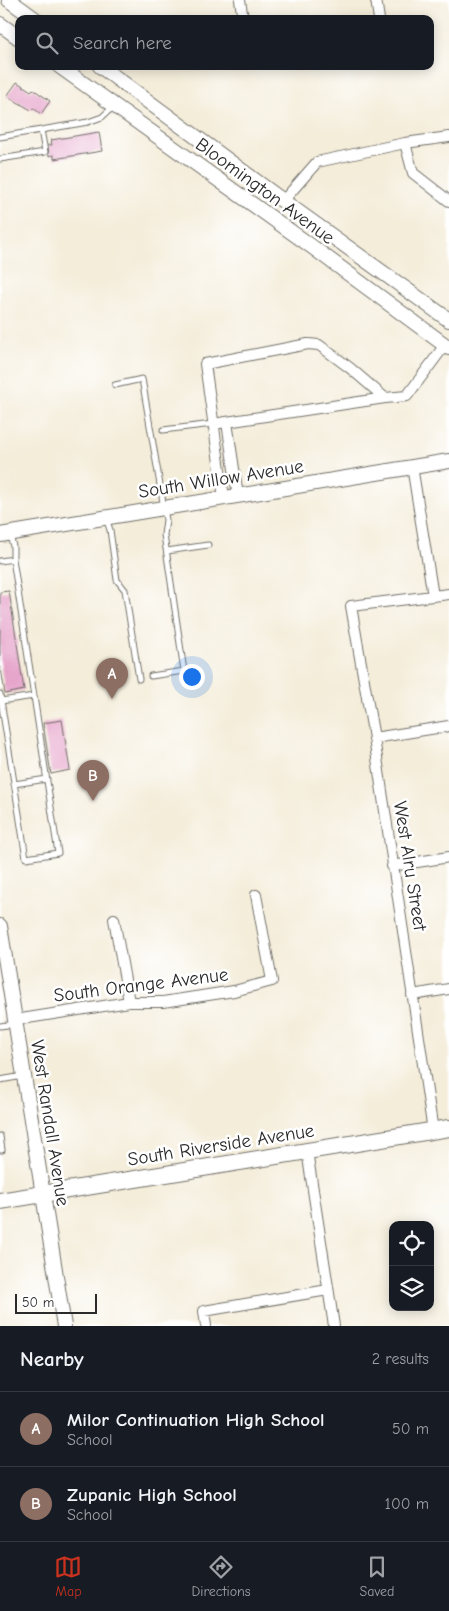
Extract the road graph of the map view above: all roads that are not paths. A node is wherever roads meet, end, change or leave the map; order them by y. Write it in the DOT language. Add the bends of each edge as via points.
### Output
graph roads {
  1 [pos="9,0"];
  2 [pos="240,0"];
  3 [pos="376,0"];
  4 [pos="30,15"];
  5 [pos="242,15"];
  6 [pos="378,15"];
  7 [pos="0,24"];
  8 [pos="15,35"];
  9 [pos="64,70"];
  10 [pos="105,70"];
  11 [pos="114,106"];
  12 [pos="41,130"];
  13 [pos="0,136"];
  14 [pos="449,138"];
  15 [pos="405,143"];
  16 [pos="0,159"];
  17 [pos="283,201"];
  18 [pos="449,201"];
  19 [pos="449,320"];
  20 [pos="447,347"];
  21 [pos="115,385"];
  22 [pos="385,398"];
  23 [pos="227,422"];
  24 [pos="213,424"];
  25 [pos="163,430"];
  26 [pos="449,461"];
  27 [pos="412,466"];
  28 [pos="231,497"];
  29 [pos="163,508"];
  30 [pos="105,517"];
  31 [pos="5,534"];
  32 [pos="208,545"];
  33 [pos="167,551"];
  34 [pos="13,559"];
  35 [pos="0,561"];
  36 [pos="449,594"];
  37 [pos="433,596"];
  38 [pos="151,676"];
  39 [pos="139,680"];
  40 [pos="0,694"];
  41 [pos="34,696"];
  42 [pos="1,701"];
  43 [pos="449,726"];
  44 [pos="6,735"];
  45 [pos="0,736"];
  46 [pos="374,738"];
  47 [pos="47,779"];
  48 [pos="14,784"];
  49 [pos="449,857"];
  50 [pos="392,866"];
  51 [pos="256,895"];
  52 [pos="114,919"];
  53 [pos="0,926"];
  54 [pos="5,985"];
  55 [pos="449,989"];
  56 [pos="412,995"];
  57 [pos="129,1002"];
  58 [pos="15,1022"];
  59 [pos="0,1026"];
  60 [pos="23,1076"];
  61 [pos="0,1080"];
  62 [pos="441,1129"];
  63 [pos="0,1136"];
  64 [pos="0,1150"];
  65 [pos="308,1151"];
  66 [pos="42,1194"];
  67 [pos="0,1201"];
  68 [pos="328,1290"];
  69 [pos="64,1326"];
  70 [pos="206,1326"];
  71 [pos="334,1326"];
  1 -- 4 [label="main road"];
  2 -- 5 [label="street"];
  3 -- 6 [label="street"];
  7 -- 8 [label="main road"];
  9 -- 11 [label="main road, Bloomington Avenue"];
  10 -- 17 [label="main road, Bloomington Avenue"];
  11 -- 12 [label="lane" via="102,117 88,122"];
  11 -- 20 [label="main road, Bloomington Avenue"];
  12 -- 13 [label="lane"];
  12 -- 16 [label="lane" via="45,152"];
  14 -- 15 [label="street"];
  15 -- 17 [label="street" via="317,162"];
  15 -- 18 [label="street" via="413,173"];
  17 -- 19 [label="main road, Bloomington Avenue"];
  20 -- 22 [label="street" via="407,396"];
  21 -- 29 [label="lane" via="142,379"];
  22 -- 23 [label="street"];
  22 -- 24 [label="street" via="319,345 308,344 205,364"];
  23 -- 24 [label="street"];
  23 -- 28 [label="street"];
  24 -- 25 [label="lane"];
  24 -- 28 [label="street"];
  26 -- 27 [label="main road, South Willow Avenue"];
  27 -- 28 [label="main road, South Willow Avenue"];
  27 -- 37 [label="street"];
  28 -- 29 [label="main road, South Willow Avenue"];
  29 -- 30 [label="main road, South Willow Avenue"];
  29 -- 33 [label="lane"];
  30 -- 31 [label="main road, South Willow Avenue"];
  30 -- 39 [label="lane" via="117,580 125,590"];
  31 -- 34 [label="lane" via="14,546"];
  32 -- 33 [label="lane"];
  33 -- 38 [label="lane" via="184,671"];
  34 -- 35 [label="lane"];
  34 -- 41 [label="lane"];
  36 -- 37 [label="street"];
  37 -- 46 [label="street, West Alru Street" via="351,606"];
  40 -- 42 [label="lane"];
  41 -- 42 [label="lane"];
  41 -- 47 [label="lane"];
  42 -- 44 [label="lane"];
  43 -- 46 [label="street"];
  44 -- 45 [label="lane"];
  44 -- 48 [label="lane"];
  46 -- 50 [label="street, West Alru Street"];
  47 -- 48 [label="lane"];
  47 -- 48 [label="lane" via="58,853 26,858"];
  49 -- 50 [label="street"];
  50 -- 56 [label="street, West Alru Street"];
  51 -- 57 [label="street, South Orange Avenue" via="272,981 234,991 163,1002"];
  52 -- 57 [label="street"];
  53 -- 54 [label="main road, West Randall Avenue"];
  54 -- 58 [label="main road, West Randall Avenue"];
  55 -- 56 [label="street"];
  56 -- 62 [label="street, West Alru Street"];
  57 -- 58 [label="street, South Orange Avenue"];
  58 -- 59 [label="lane"];
  58 -- 60 [label="main road, West Randall Avenue"];
  60 -- 61 [label="lane"];
  60 -- 66 [label="main road, West Randall Avenue"];
  62 -- 65 [label="main road, South Riverside Avenue"];
  63 -- 64 [label="lane"];
  65 -- 66 [label="main road, South Riverside Avenue"];
  65 -- 68 [label="street"];
  66 -- 67 [label="main road, South Riverside Avenue"];
  66 -- 69 [label="main road, West Randall Avenue"];
  68 -- 70 [label="street" via="204,1311"];
  68 -- 71 [label="street"];
}
